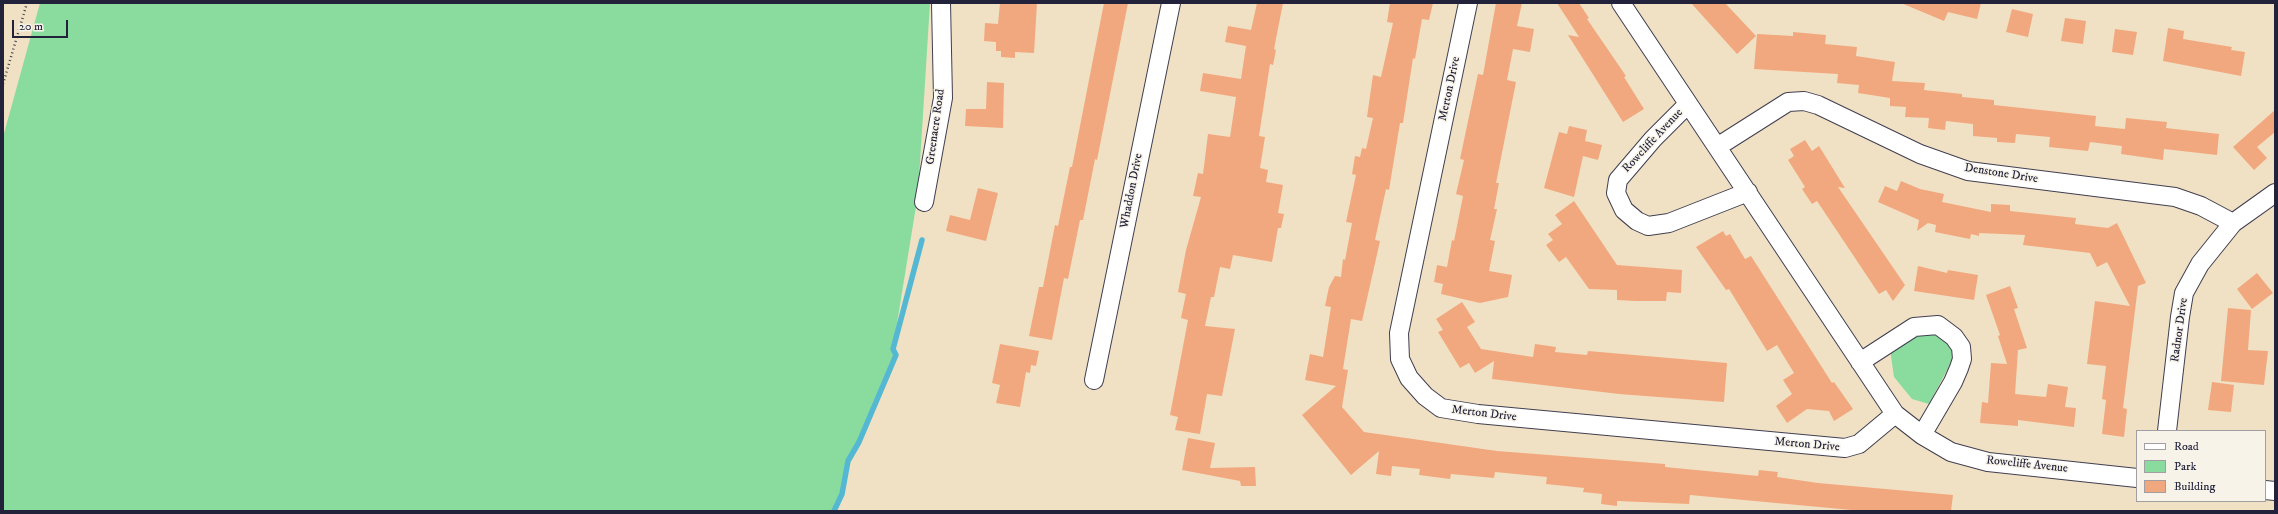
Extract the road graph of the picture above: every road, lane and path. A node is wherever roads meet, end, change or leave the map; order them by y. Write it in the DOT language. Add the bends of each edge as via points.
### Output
graph roads {
  1 [pos="27,3"];
  2 [pos="940,3"];
  3 [pos="1171,3"];
  4 [pos="1468,3"];
  5 [pos="1621,3"];
  6 [pos="3,84"];
  7 [pos="1688,104"];
  8 [pos="1717,147"];
  9 [pos="1748,192"];
  10 [pos="2275,193"];
  11 [pos="924,202"];
  12 [pos="2233,223"];
  13 [pos="1860,362"];
  14 [pos="1094,380"];
  15 [pos="1895,414"];
  16 [pos="2167,430"];
  17 [pos="1922,435"];
  18 [pos="2136,478"];
  1 -- 6 [label="path"];
  2 -- 11 [label="street, Greenacre Road" via="943,98"];
  3 -- 14 [label="street, Whaddon Drive"];
  4 -- 15 [label="street, Merton Drive" via="1399,333 1400,359 1409,378 1425,396 1441,408 1478,414 1845,448 1859,444"];
  5 -- 7 [label="street, Rowcliffe Avenue"];
  7 -- 8 [label="street, Rowcliffe Avenue"];
  7 -- 9 [label="street, Rowcliffe Avenue" via="1653,139 1618,180 1616,193 1624,210 1648,226 1669,223"];
  8 -- 9 [label="street, Rowcliffe Avenue"];
  8 -- 12 [label="street, Denstone Drive" via="1788,102 1804,102 1818,105 1920,154 1968,171 2175,197 2201,206"];
  9 -- 13 [label="street, Rowcliffe Avenue"];
  10 -- 12 [label="street, Radnor Drive"];
  12 -- 16 [label="street, Radnor Drive" via="2200,264 2184,293"];
  13 -- 15 [label="street, Rowcliffe Avenue"];
  13 -- 17 [label="street" via="1914,327 1938,326 1954,337 1961,347 1962,359 1953,382"];
  15 -- 17 [label="street, Rowcliffe Avenue"];
  17 -- 18 [label="street, Rowcliffe Avenue" via="1950,452 1988,462"];
}
